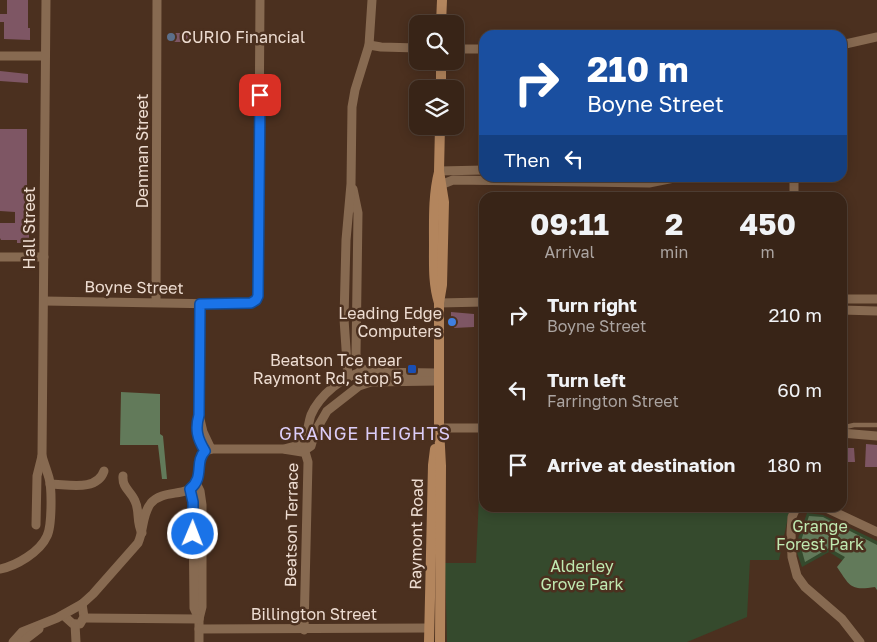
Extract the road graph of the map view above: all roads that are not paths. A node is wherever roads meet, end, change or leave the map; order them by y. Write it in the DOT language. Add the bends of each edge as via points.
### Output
graph roads {
  1 [pos="46,0"];
  2 [pos="157,0"];
  3 [pos="260,0"];
  4 [pos="372,0"];
  5 [pos="442,0"];
  6 [pos="441,15"];
  7 [pos="877,37"];
  8 [pos="847,44"];
  9 [pos="368,45"];
  10 [pos="409,48"];
  11 [pos="464,49"];
  12 [pos="479,49"];
  13 [pos="0,56"];
  14 [pos="45,56"];
  15 [pos="440,135"];
  16 [pos="440,170"];
  17 [pos="479,170"];
  18 [pos="479,180"];
  19 [pos="584,182"];
  20 [pos="654,182"];
  21 [pos="351,184"];
  22 [pos="442,184"];
  23 [pos="0,257"];
  24 [pos="44,258"];
  25 [pos="847,299"];
  26 [pos="877,300"];
  27 [pos="44,301"];
  28 [pos="156,302"];
  29 [pos="479,302"];
  30 [pos="438,303"];
  31 [pos="200,304"];
  32 [pos="847,310"];
  33 [pos="877,311"];
  34 [pos="356,353"];
  35 [pos="345,355"];
  36 [pos="365,372"];
  37 [pos="393,377"];
  38 [pos="438,377"];
  39 [pos="348,378"];
  40 [pos="877,425"];
  41 [pos="847,427"];
  42 [pos="439,428"];
  43 [pos="479,428"];
  44 [pos="847,434"];
  45 [pos="877,436"];
  46 [pos="304,446"];
  47 [pos="208,450"];
  48 [pos="42,456"];
  49 [pos="104,471"];
  50 [pos="123,476"];
  51 [pos="50,484"];
  52 [pos="193,486"];
  53 [pos="794,512"];
  54 [pos="834,512"];
  55 [pos="36,526"];
  56 [pos="877,532"];
  57 [pos="142,533"];
  58 [pos="0,570"];
  59 [pos="82,604"];
  60 [pos="63,615"];
  61 [pos="84,618"];
  62 [pos="199,619"];
  63 [pos="48,623"];
  64 [pos="75,624"];
  65 [pos="429,628"];
  66 [pos="440,628"];
  67 [pos="199,629"];
  68 [pos="304,630"];
  69 [pos="12,642"];
  70 [pos="22,642"];
  71 [pos="76,642"];
  72 [pos="199,642"];
  73 [pos="429,642"];
  74 [pos="440,642"];
  75 [pos="860,642"];
  1 -- 14 [label="street, Hall Street"];
  2 -- 28 [label="street, Denman Street"];
  3 -- 31 [label="street, Boyne Street" via="257,298 254,302"];
  4 -- 9 [label="street"];
  5 -- 6 [label="main road"];
  7 -- 8 [label="street"];
  9 -- 10 [label="street"];
  9 -- 21 [label="street" via="352,103"];
  11 -- 12 [label="street"];
  13 -- 14 [label="street"];
  14 -- 24 [label="street, Hall Street"];
  15 -- 16 [label="main road, Raymont Road"];
  16 -- 17 [label="street"];
  16 -- 22 [label="main road, Raymont Road"];
  16 -- 30 [label="main road, Raymont Road" via="434,202 434,285"];
  18 -- 22 [label="street" via="453,180"];
  19 -- 20 [label="street"];
  21 -- 34 [label="street" via="358,213"];
  21 -- 35 [label="street" via="346,240"];
  22 -- 30 [label="main road, Raymont Road" via="442,285"];
  23 -- 24 [label="street"];
  24 -- 27 [label="street, Hall Street"];
  25 -- 26 [label="street"];
  27 -- 28 [label="street, Boyne Street"];
  27 -- 48 [label="street, Hall Street"];
  28 -- 31 [label="street, Boyne Street"];
  29 -- 30 [label="street"];
  30 -- 38 [label="main road, Raymont Road"];
  31 -- 47 [label="street" via="199,415 196,430"];
  32 -- 33 [label="street"];
  34 -- 35 [label="street"];
  34 -- 36 [label="street" via="357,362"];
  35 -- 39 [label="street"];
  36 -- 37 [label="street, Beatson Terrace"];
  36 -- 39 [label="street, Beatson Terrace"];
  37 -- 38 [label="street, Beatson Terrace"];
  37 -- 46 [label="street, Beatson Terrace" via="365,383 344,396 327,411 311,446"];
  38 -- 42 [label="main road, Raymont Road"];
  39 -- 46 [label="street, Beatson Terrace" via="316,407 309,421"];
  40 -- 41 [label="lane"];
  42 -- 43 [label="street"];
  42 -- 65 [label="main road, Raymont Road" via="433,465"];
  42 -- 66 [label="main road, Raymont Road"];
  44 -- 45 [label="street"];
  46 -- 47 [label="street"];
  46 -- 68 [label="street, Beatson Terrace" via="308,462"];
  47 -- 52 [label="street" via="200,458 199,474"];
  48 -- 51 [label="street, Hall Street"];
  48 -- 55 [label="street, Hall Street" via="37,476"];
  49 -- 51 [label="street" via="93,484"];
  50 -- 57 [label="street" via="125,488 136,503"];
  51 -- 58 [label="street, Hall Street" via="49,527 45,539 30,555"];
  52 -- 57 [label="street" via="165,494 152,502"];
  52 -- 62 [label="street" via="194,608"];
  53 -- 75 [label="street" via="792,557 797,576 842,619"];
  54 -- 56 [label="street"];
  57 -- 59 [label="street" via="134,549"];
  59 -- 60 [label="street"];
  59 -- 61 [label="street"];
  60 -- 63 [label="street"];
  60 -- 64 [label="street"];
  61 -- 62 [label="street"];
  61 -- 64 [label="street"];
  62 -- 67 [label="street"];
  63 -- 69 [label="street" via="22,632"];
  63 -- 70 [label="street"];
  64 -- 71 [label="street"];
  65 -- 66 [label="main road"];
  65 -- 68 [label="street, Billington Street"];
  65 -- 73 [label="main road, Raymont Road"];
  66 -- 74 [label="main road, Raymont Road"];
  67 -- 68 [label="street, Billington Street"];
  67 -- 72 [label="street"];
}
